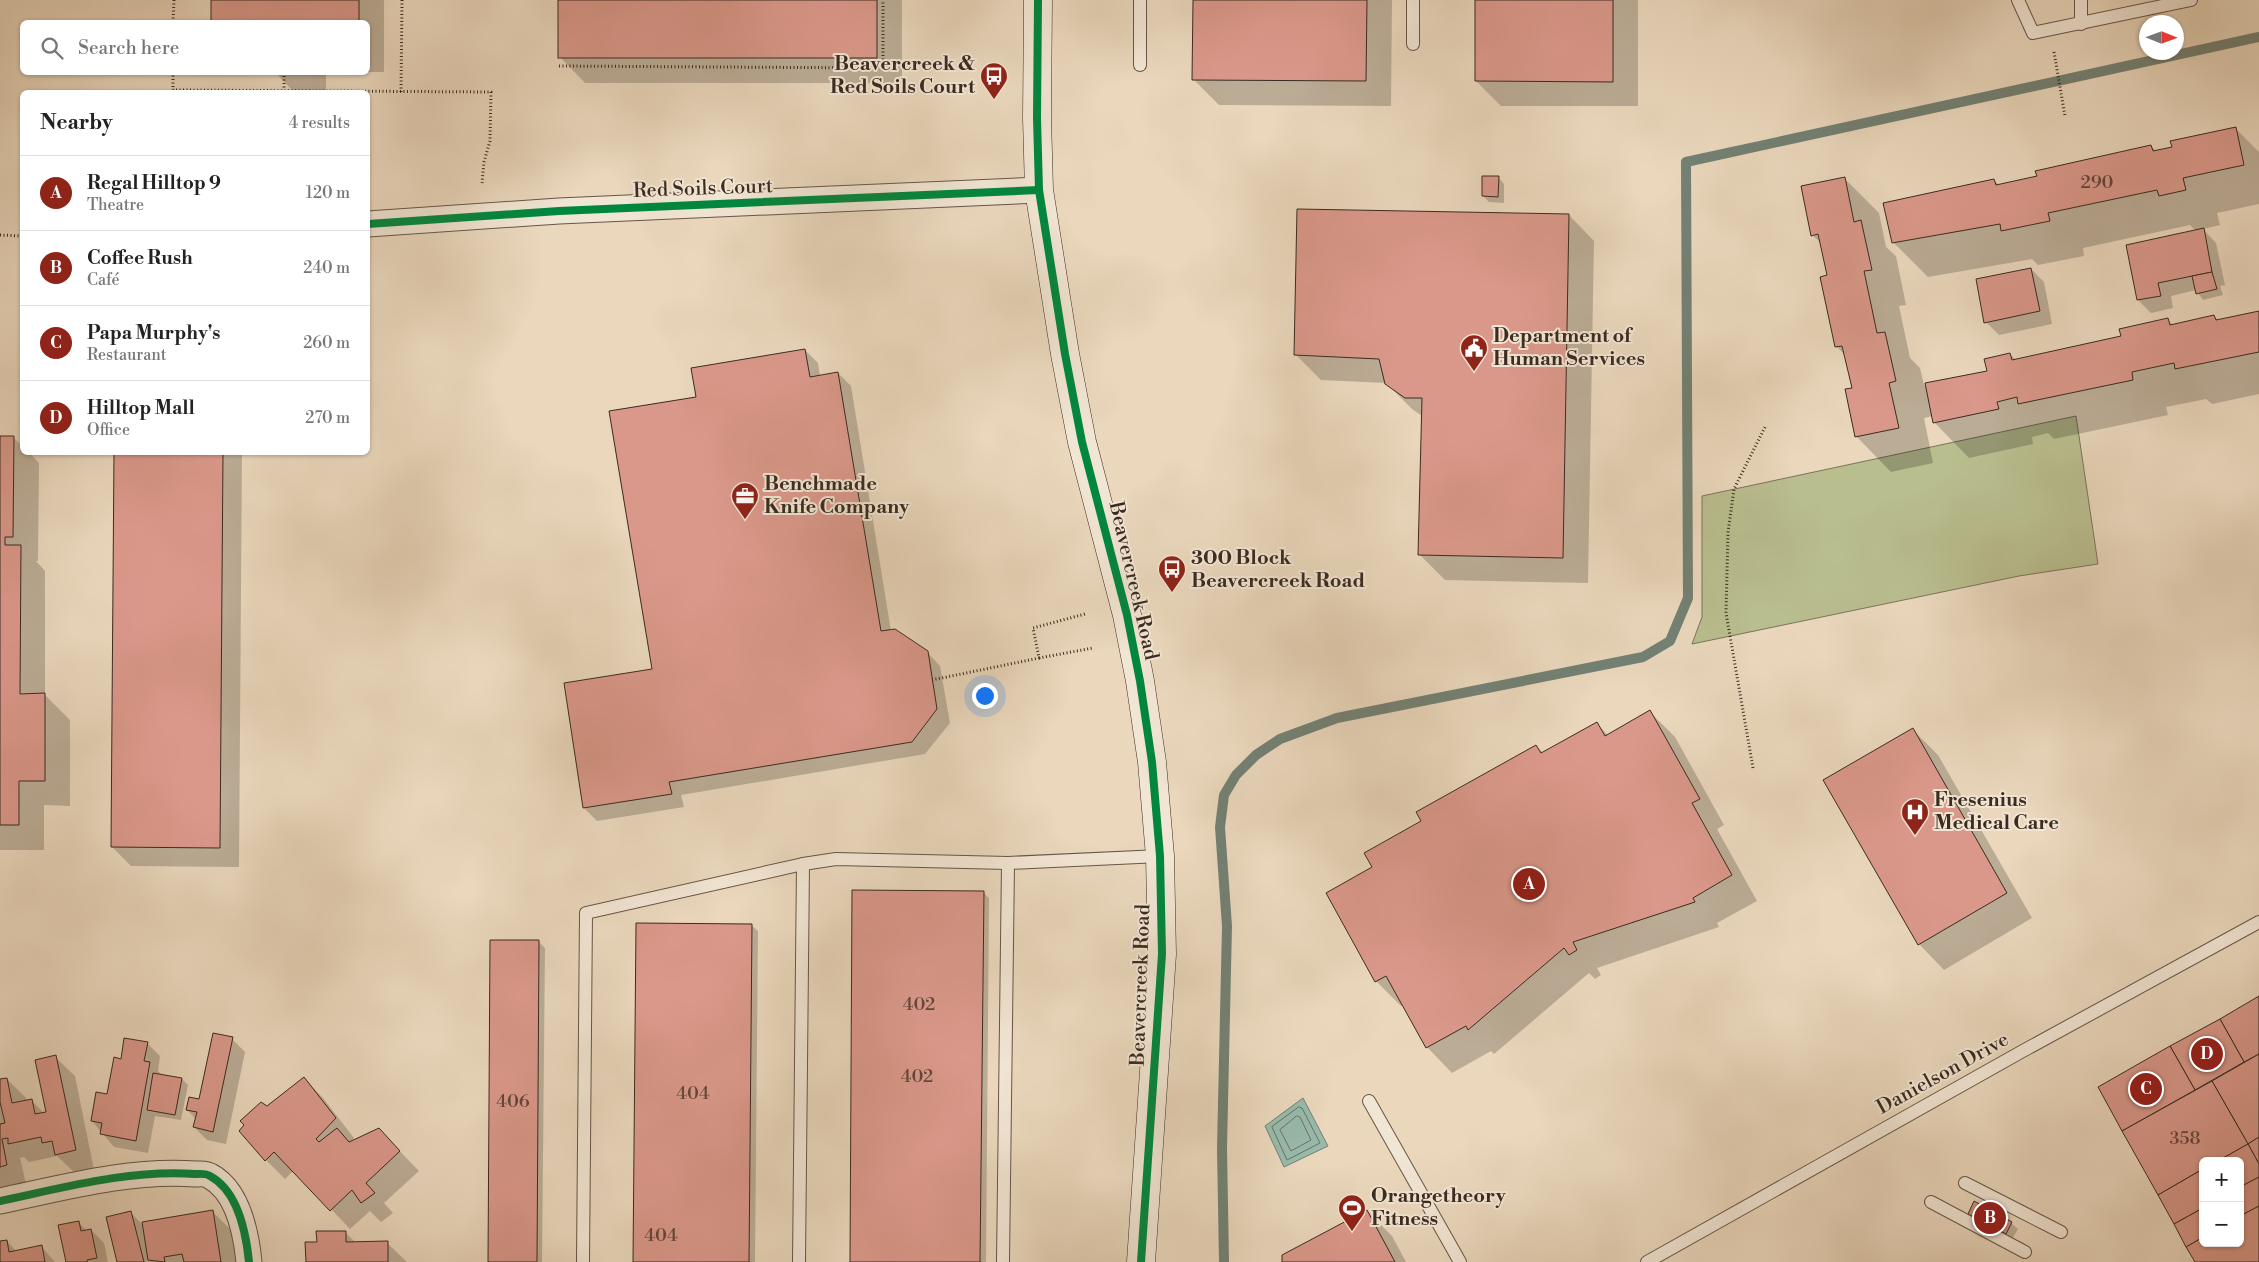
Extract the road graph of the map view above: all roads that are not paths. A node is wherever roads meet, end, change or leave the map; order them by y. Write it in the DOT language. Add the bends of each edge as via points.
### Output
graph roads {
  1 [pos="1038,0"];
  2 [pos="1140,0"];
  3 [pos="1413,0"];
  4 [pos="2018,0"];
  5 [pos="2081,0"];
  6 [pos="2191,0"];
  7 [pos="2168,2"];
  8 [pos="2081,24"];
  9 [pos="1413,44"];
  10 [pos="1140,65"];
  11 [pos="1039,190"];
  12 [pos="370,224"];
  13 [pos="1160,856"];
  14 [pos="1008,863"];
  15 [pos="803,864"];
  16 [pos="2259,922"];
  17 [pos="1369,1101"];
  18 [pos="1965,1183"];
  19 [pos="0,1201"];
  20 [pos="1931,1202"];
  21 [pos="2061,1232"];
  22 [pos="2025,1252"];
  23 [pos="249,1262"];
  24 [pos="583,1262"];
  25 [pos="799,1262"];
  26 [pos="1003,1262"];
  27 [pos="1141,1262"];
  28 [pos="1460,1262"];
  29 [pos="1647,1262"];
  1 -- 11 [label="main road, Beavercreek Road"];
  2 -- 10 [label="lane"];
  3 -- 9 [label="lane"];
  4 -- 8 [label="lane" via="2033,33"];
  5 -- 8 [label="lane"];
  6 -- 7 [label="lane"];
  7 -- 8 [label="lane"];
  11 -- 12 [label="street, Red Soils Court" via="569,210"];
  11 -- 13 [label="main road, Beavercreek Road" via="1082,442 1127,616 1140,681 1152,762"];
  13 -- 14 [label="lane"];
  13 -- 27 [label="main road, Beavercreek Road" via="1162,954"];
  14 -- 15 [label="lane" via="836,859"];
  14 -- 26 [label="lane"];
  15 -- 24 [label="lane" via="586,913"];
  15 -- 25 [label="lane"];
  16 -- 29 [label="lane, Danielson Drive"];
  17 -- 28 [label="lane"];
  18 -- 21 [label="lane"];
  19 -- 23 [label="street" via="104,1181 174,1172 209,1175 229,1192 246,1236"];
  20 -- 22 [label="lane"];
}
